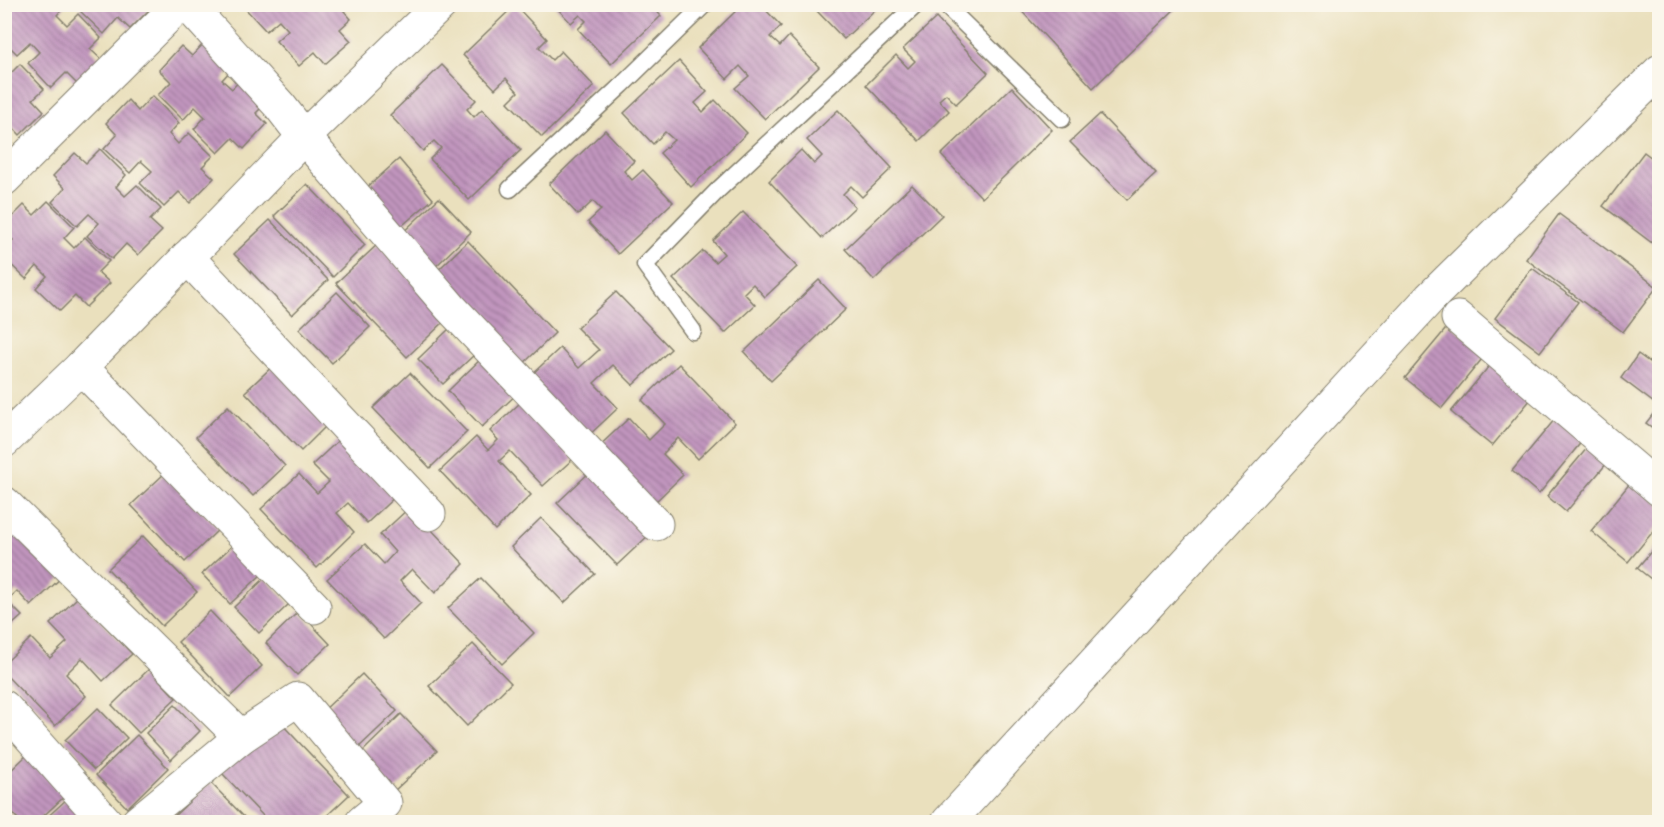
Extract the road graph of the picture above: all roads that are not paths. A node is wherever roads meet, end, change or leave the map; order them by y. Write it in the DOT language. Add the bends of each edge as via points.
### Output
graph roads {
  1 [pos="180,4"];
  2 [pos="187,4"];
  3 [pos="441,4"];
  4 [pos="705,4"];
  5 [pos="917,4"];
  6 [pos="944,4"];
  7 [pos="1659,71"];
  8 [pos="1062,119"];
  9 [pos="304,137"];
  10 [pos="4,179"];
  11 [pos="510,189"];
  12 [pos="187,257"];
  13 [pos="1458,318"];
  14 [pos="693,331"];
  15 [pos="81,367"];
  16 [pos="4,441"];
  17 [pos="1659,490"];
  18 [pos="4,503"];
  19 [pos="429,513"];
  20 [pos="656,524"];
  21 [pos="314,607"];
  22 [pos="4,707"];
  23 [pos="241,737"];
  24 [pos="106,822"];
  25 [pos="138,822"];
  26 [pos="362,822"];
  27 [pos="948,822"];
  1 -- 10 [label="street"];
  2 -- 9 [label="street"];
  3 -- 9 [label="street"];
  4 -- 11 [label="lane"];
  5 -- 14 [label="lane" via="718,190 645,265"];
  6 -- 8 [label="lane"];
  7 -- 27 [label="street" via="1430,298"];
  9 -- 12 [label="street"];
  9 -- 20 [label="street" via="451,308"];
  12 -- 15 [label="street"];
  12 -- 19 [label="street"];
  13 -- 17 [label="street"];
  15 -- 16 [label="street"];
  15 -- 21 [label="street"];
  18 -- 23 [label="street"];
  22 -- 24 [label="street"];
  23 -- 25 [label="street"];
  23 -- 26 [label="street" via="298,699 385,803"];
}
